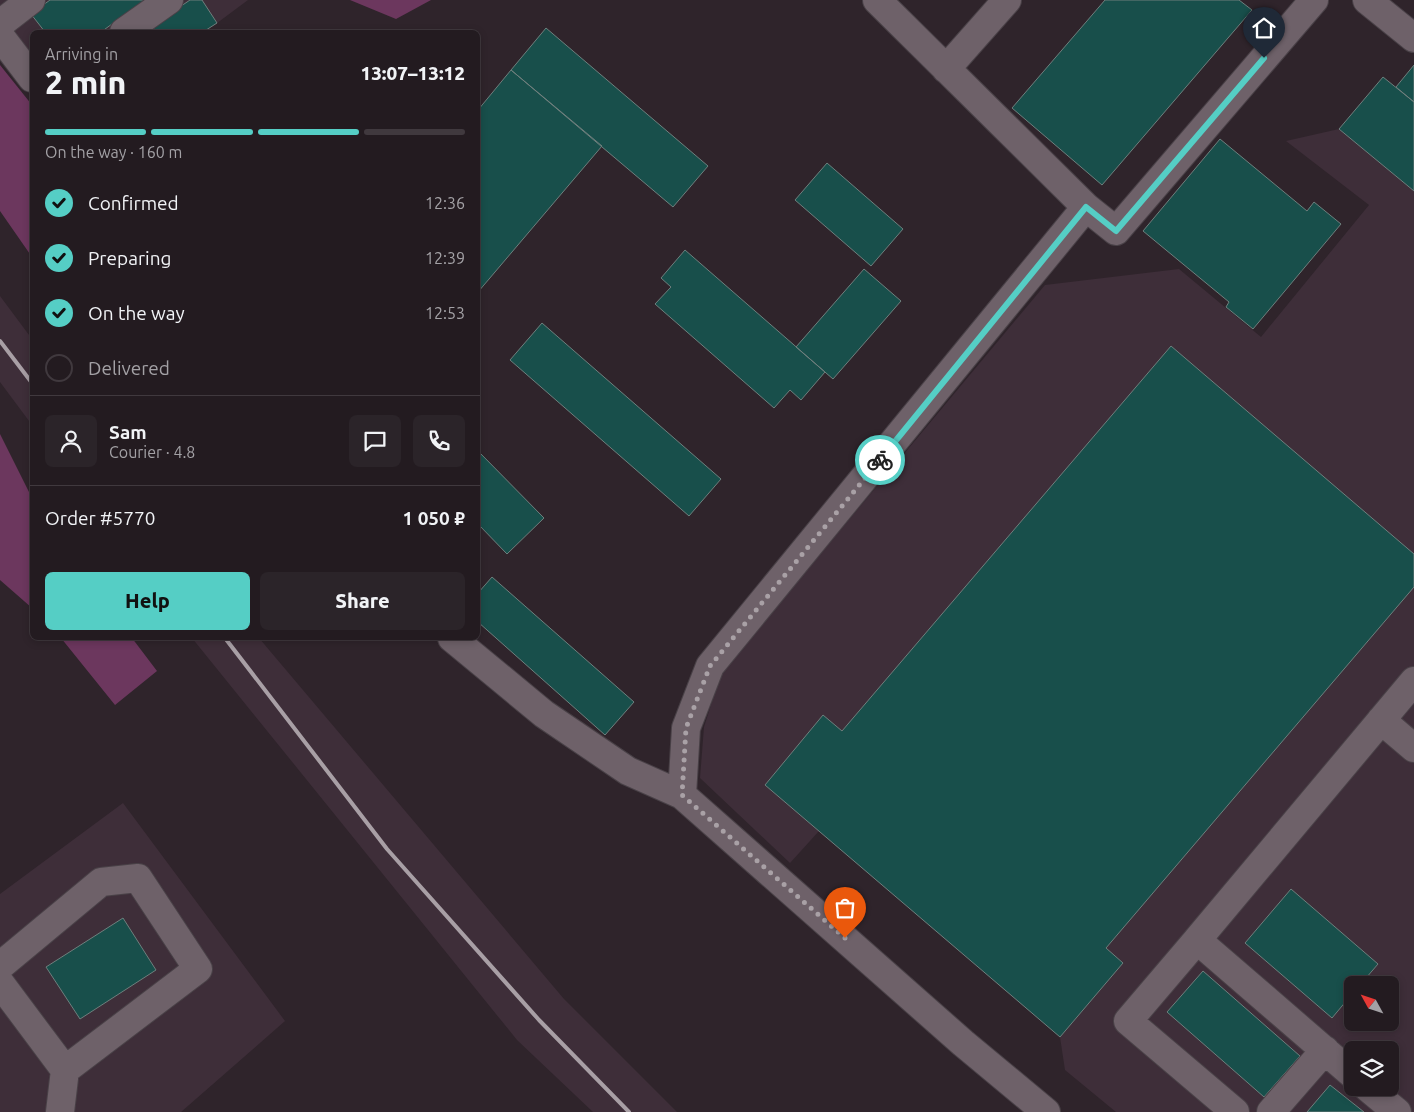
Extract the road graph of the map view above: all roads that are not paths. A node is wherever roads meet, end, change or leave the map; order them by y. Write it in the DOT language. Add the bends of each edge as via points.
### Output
graph roads {
  1 [pos="31,0"];
  2 [pos="169,0"];
  3 [pos="876,0"];
  4 [pos="1007,0"];
  5 [pos="1314,0"];
  6 [pos="1368,0"];
  7 [pos="0,24"];
  8 [pos="127,30"];
  9 [pos="0,36"];
  10 [pos="1414,38"];
  11 [pos="946,69"];
  12 [pos="30,75"];
  13 [pos="1086,207"];
  14 [pos="454,640"];
  15 [pos="1414,681"];
  16 [pos="1381,720"];
  17 [pos="1414,748"];
  18 [pos="682,795"];
  19 [pos="1197,940"];
  20 [pos="0,966"];
  21 [pos="0,983"];
  22 [pos="1325,1050"];
  23 [pos="1344,1067"];
  24 [pos="65,1070"];
  25 [pos="1378,1096"];
  26 [pos="60,1112"];
  27 [pos="1046,1112"];
  28 [pos="1235,1112"];
  29 [pos="1271,1112"];
  30 [pos="1397,1112"];
  1 -- 7 [label="street"];
  2 -- 8 [label="street"];
  3 -- 11 [label="street"];
  4 -- 11 [label="street"];
  5 -- 13 [label="street" via="1116,231"];
  6 -- 10 [label="street"];
  9 -- 12 [label="street"];
  11 -- 13 [label="street"];
  13 -- 18 [label="street" via="710,666 686,728"];
  14 -- 18 [label="street" via="544,714 628,771"];
  15 -- 16 [label="street"];
  16 -- 17 [label="street"];
  16 -- 19 [label="street"];
  18 -- 27 [label="street"];
  19 -- 22 [label="street"];
  19 -- 28 [label="street" via="1128,1021"];
  20 -- 24 [label="street" via="101,882 138,878 198,969"];
  21 -- 24 [label="street"];
  22 -- 23 [label="street"];
  22 -- 29 [label="street"];
  24 -- 26 [label="street"];
  25 -- 30 [label="street"];
}
